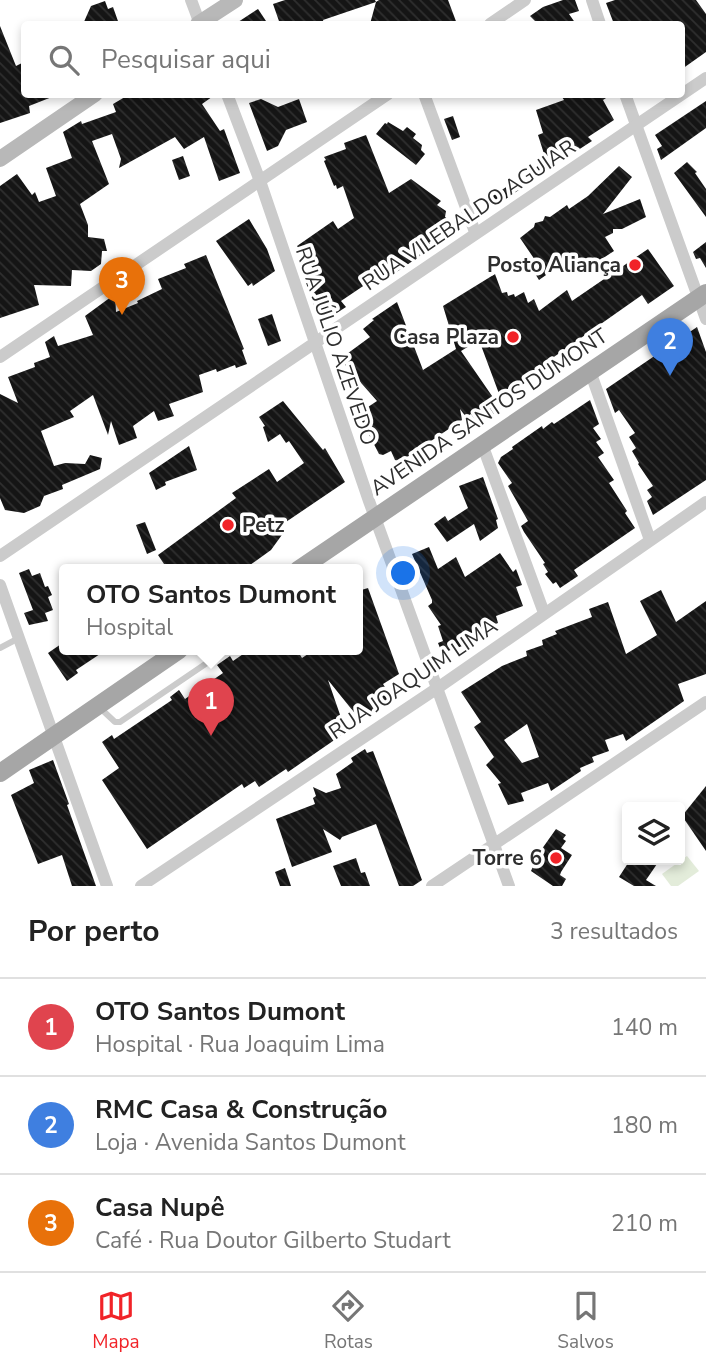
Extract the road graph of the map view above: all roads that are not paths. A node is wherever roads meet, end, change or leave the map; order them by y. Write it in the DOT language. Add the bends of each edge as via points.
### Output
graph roads {
  1 [pos="191,0"];
  2 [pos="234,0"];
  3 [pos="525,0"];
  4 [pos="592,0"];
  5 [pos="198,21"];
  6 [pos="203,21"];
  7 [pos="494,21"];
  8 [pos="599,21"];
  9 [pos="706,78"];
  10 [pos="685,92"];
  11 [pos="89,98"];
  12 [pos="229,98"];
  13 [pos="382,98"];
  14 [pos="425,98"];
  15 [pos="626,98"];
  16 [pos="676,98"];
  17 [pos="636,125"];
  18 [pos="0,159"];
  19 [pos="260,181"];
  20 [pos="475,232"];
  21 [pos="702,295"];
  22 [pos="706,319"];
  23 [pos="315,344"];
  24 [pos="0,357"];
  25 [pos="590,371"];
  26 [pos="482,444"];
  27 [pos="706,502"];
  28 [pos="376,516"];
  29 [pos="650,540"];
  30 [pos="0,556"];
  31 [pos="307,564"];
  32 [pos="0,585"];
  33 [pos="544,613"];
  34 [pos="17,639"];
  35 [pos="0,648"];
  36 [pos="172,655"];
  37 [pos="219,655"];
  38 [pos="439,687"];
  39 [pos="706,702"];
  40 [pos="98,706"];
  41 [pos="54,735"];
  42 [pos="0,773"];
  43 [pos="494,844"];
  44 [pos="107,886"];
  45 [pos="141,886"];
  46 [pos="432,886"];
  47 [pos="509,886"];
  1 -- 5 [label="street"];
  2 -- 6 [label="street"];
  3 -- 7 [label="street"];
  4 -- 8 [label="street"];
  9 -- 10 [label="street, RUA VILEBALDO AGUIAR"];
  11 -- 18 [label="street"];
  12 -- 19 [label="street, RUA JÚLIO AZEVEDO"];
  13 -- 19 [label="street"];
  14 -- 20 [label="street"];
  15 -- 17 [label="street"];
  16 -- 17 [label="street, RUA VILEBALDO AGUIAR"];
  17 -- 20 [label="street, RUA VILEBALDO AGUIAR"];
  17 -- 21 [label="street"];
  19 -- 23 [label="street, RUA JÚLIO AZEVEDO"];
  19 -- 24 [label="street"];
  20 -- 23 [label="street, RUA VILEBALDO AGUIAR"];
  21 -- 22 [label="street"];
  21 -- 25 [label="main road, AVENIDA SANTOS DUMONT"];
  23 -- 28 [label="street, RUA JÚLIO AZEVEDO"];
  23 -- 30 [label="street, RUA VILEBALDO AGUIAR"];
  25 -- 26 [label="main road, AVENIDA SANTOS DUMONT"];
  25 -- 29 [label="street"];
  26 -- 28 [label="main road, AVENIDA SANTOS DUMONT"];
  26 -- 33 [label="street"];
  27 -- 29 [label="street, RUA JOAQUIM LIMA"];
  28 -- 31 [label="main road, AVENIDA SANTOS DUMONT"];
  28 -- 38 [label="street, RUA JÚLIO AZEVEDO"];
  29 -- 33 [label="street, RUA JOAQUIM LIMA"];
  32 -- 34 [label="street"];
  33 -- 38 [label="street, RUA JOAQUIM LIMA"];
  34 -- 35 [label="lane"];
  34 -- 41 [label="street"];
  36 -- 40 [label="main road"];
  37 -- 40 [label="lane" via="120,722"];
  38 -- 43 [label="street, RUA JÚLIO AZEVEDO"];
  38 -- 45 [label="street, RUA JOAQUIM LIMA"];
  39 -- 43 [label="street"];
  40 -- 41 [label="main road"];
  41 -- 42 [label="main road"];
  41 -- 44 [label="street"];
  43 -- 46 [label="street"];
  43 -- 47 [label="street, RUA JÚLIO AZEVEDO"];
}
